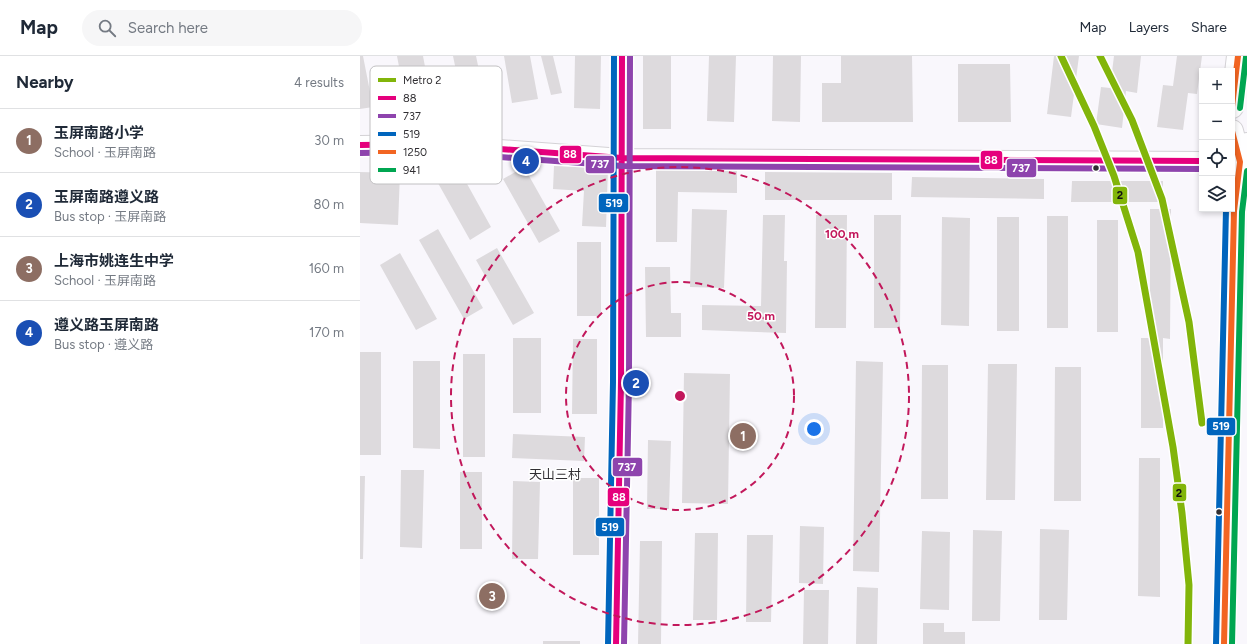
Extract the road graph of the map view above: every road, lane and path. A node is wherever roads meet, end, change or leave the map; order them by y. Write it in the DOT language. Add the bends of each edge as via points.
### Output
graph roads {
  1 [pos="622,56"];
  2 [pos="1238,56"];
  3 [pos="1232,104"];
  4 [pos="1235,140"];
  5 [pos="360,145"];
  6 [pos="370,145"];
  7 [pos="502,149"];
  8 [pos="1241,157"];
  9 [pos="622,158"];
  10 [pos="1199,161"];
  11 [pos="616,644"];
  12 [pos="1224,644"];
  1 -- 9 [label="street"];
  2 -- 3 [label="main road"];
  4 -- 8 [label="main road"];
  5 -- 6 [label="street"];
  7 -- 9 [label="street"];
  8 -- 12 [label="main road" via="1234,211"];
  9 -- 10 [label="street"];
  9 -- 11 [label="street"];
}
